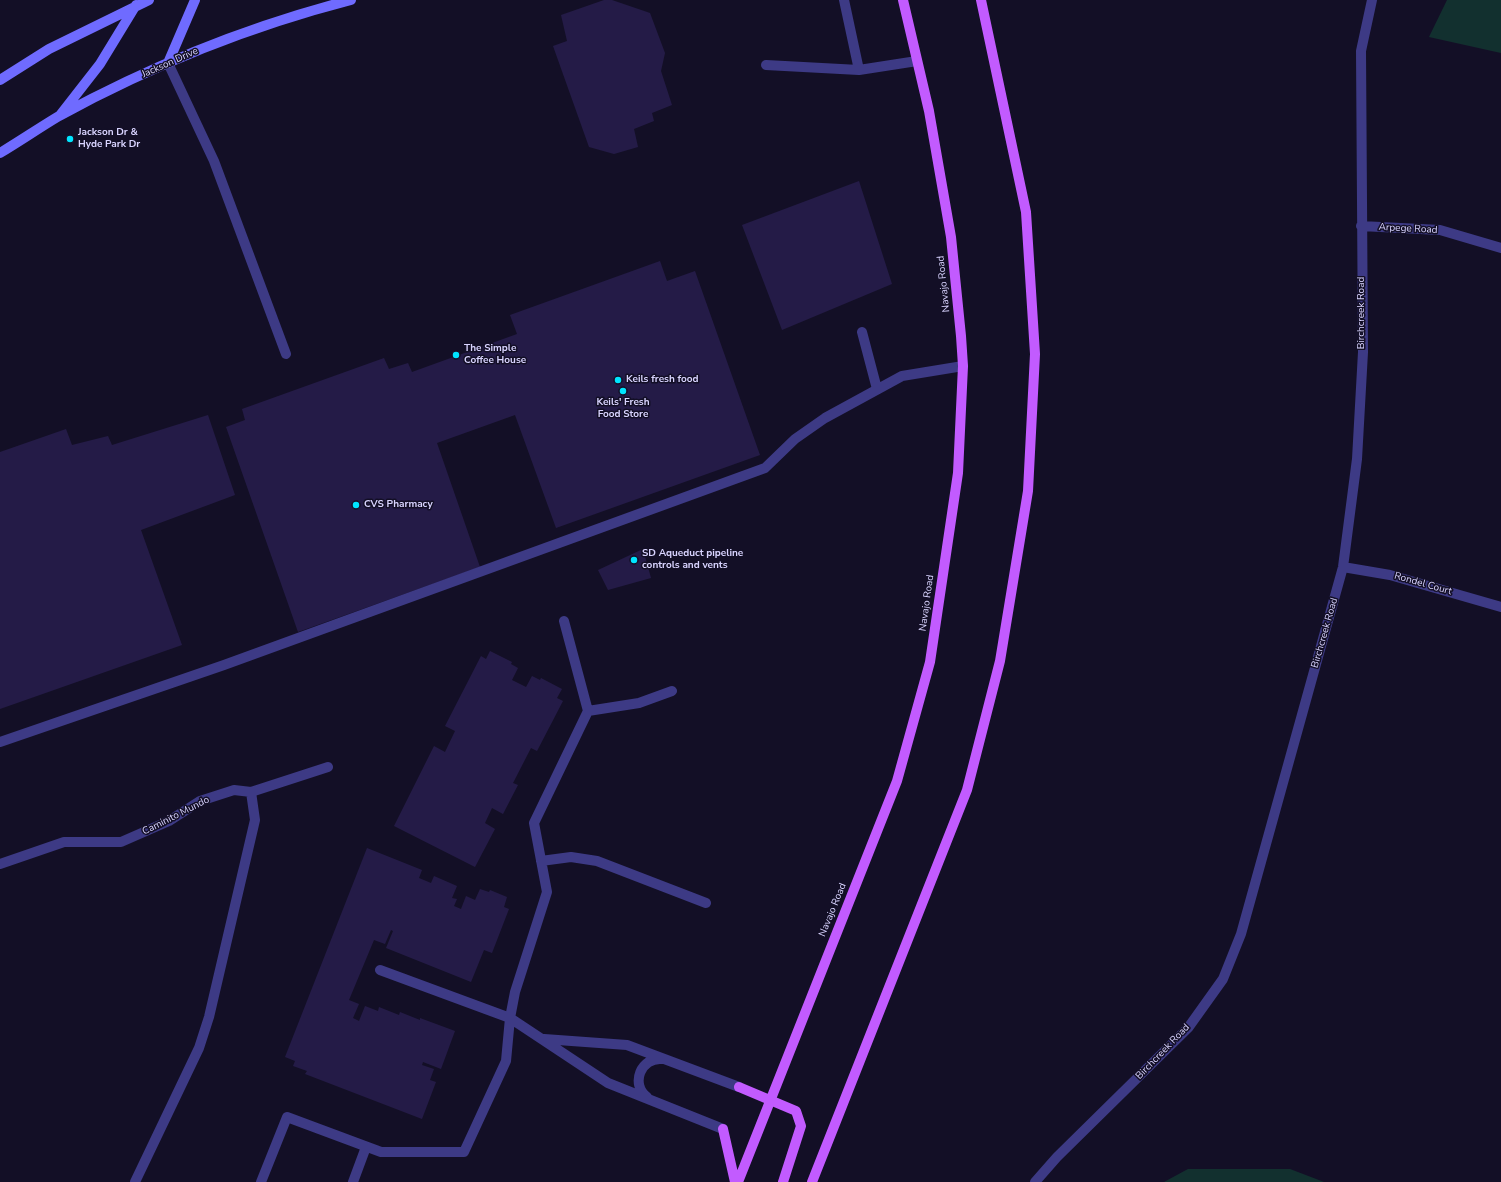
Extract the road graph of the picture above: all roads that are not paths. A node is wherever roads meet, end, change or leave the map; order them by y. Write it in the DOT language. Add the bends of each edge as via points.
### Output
graph roads {
  1 [pos="149,0"];
  2 [pos="195,0"];
  3 [pos="351,0"];
  4 [pos="844,0"];
  5 [pos="903,0"];
  6 [pos="982,0"];
  7 [pos="1372,0"];
  8 [pos="136,2"];
  9 [pos="917,61"];
  10 [pos="168,63"];
  11 [pos="766,65"];
  12 [pos="859,70"];
  13 [pos="0,80"];
  14 [pos="60,116"];
  15 [pos="0,153"];
  16 [pos="1362,226"];
  17 [pos="1501,248"];
  18 [pos="862,332"];
  19 [pos="286,354"];
  20 [pos="963,366"];
  21 [pos="877,389"];
  22 [pos="1343,567"];
  23 [pos="1501,607"];
  24 [pos="564,621"];
  25 [pos="672,691"];
  26 [pos="588,711"];
  27 [pos="0,742"];
  28 [pos="328,767"];
  29 [pos="251,792"];
  30 [pos="541,861"];
  31 [pos="0,864"];
  32 [pos="706,903"];
  33 [pos="380,970"];
  34 [pos="510,1018"];
  35 [pos="542,1038"];
  36 [pos="666,1060"];
  37 [pos="739,1087"];
  38 [pos="652,1100"];
  39 [pos="771,1100"];
  40 [pos="723,1129"];
  41 [pos="366,1147"];
  42 [pos="135,1182"];
  43 [pos="261,1182"];
  44 [pos="352,1182"];
  45 [pos="734,1182"];
  46 [pos="738,1182"];
  47 [pos="783,1182"];
  48 [pos="812,1182"];
  49 [pos="1035,1182"];
  1 -- 8 [label="main road"];
  2 -- 10 [label="main road"];
  3 -- 10 [label="main road, Jackson Drive" via="251,30"];
  4 -- 12 [label="street"];
  5 -- 9 [label="main road, Navajo Road"];
  6 -- 48 [label="main road" via="1026,212 1035,354 1028,491 1000,661 967,790"];
  7 -- 16 [label="street, Birchcreek Road" via="1361,51"];
  8 -- 13 [label="main road" via="49,49"];
  8 -- 14 [label="main road" via="100,64"];
  9 -- 12 [label="street"];
  9 -- 20 [label="main road, Navajo Road" via="929,111 951,237"];
  10 -- 14 [label="main road, Jackson Drive"];
  10 -- 19 [label="street" via="214,161"];
  11 -- 12 [label="street"];
  14 -- 15 [label="main road, Jackson Drive"];
  16 -- 17 [label="street, Arpege Road" via="1440,230"];
  16 -- 22 [label="street, Birchcreek Road" via="1360,406 1357,459"];
  18 -- 21 [label="street"];
  20 -- 21 [label="street" via="902,376"];
  20 -- 39 [label="main road, Navajo Road" via="958,473 930,662 897,781"];
  21 -- 27 [label="street" via="825,418 795,439 765,468 231,662"];
  22 -- 23 [label="street, Rondel Court" via="1390,575"];
  22 -- 49 [label="street, Birchcreek Road" via="1241,934 1222,979 1188,1028 1057,1157"];
  24 -- 26 [label="street"];
  25 -- 26 [label="street" via="639,703"];
  26 -- 30 [label="street" via="534,823"];
  28 -- 29 [label="street, Caminito Mundo"];
  29 -- 31 [label="street, Caminito Mundo" via="234,790 200,801 169,821 122,842 64,842"];
  29 -- 42 [label="street" via="255,820 209,1017 199,1048"];
  30 -- 32 [label="street" via="571,857 597,862"];
  30 -- 34 [label="street" via="547,892 515,992"];
  33 -- 34 [label="street"];
  34 -- 35 [label="street"];
  34 -- 41 [label="street" via="506,1061 464,1152 380,1152"];
  35 -- 36 [label="street" via="627,1045"];
  35 -- 38 [label="street" via="608,1083"];
  36 -- 37 [label="street"];
  36 -- 38 [label="street" via="650,1061 639,1073 640,1089"];
  37 -- 39 [label="main road"];
  38 -- 40 [label="street"];
  39 -- 46 [label="main road, Navajo Road"];
  39 -- 47 [label="main road" via="796,1111 801,1126"];
  40 -- 45 [label="main road"];
  41 -- 43 [label="street" via="287,1117"];
  41 -- 44 [label="street"];
}
